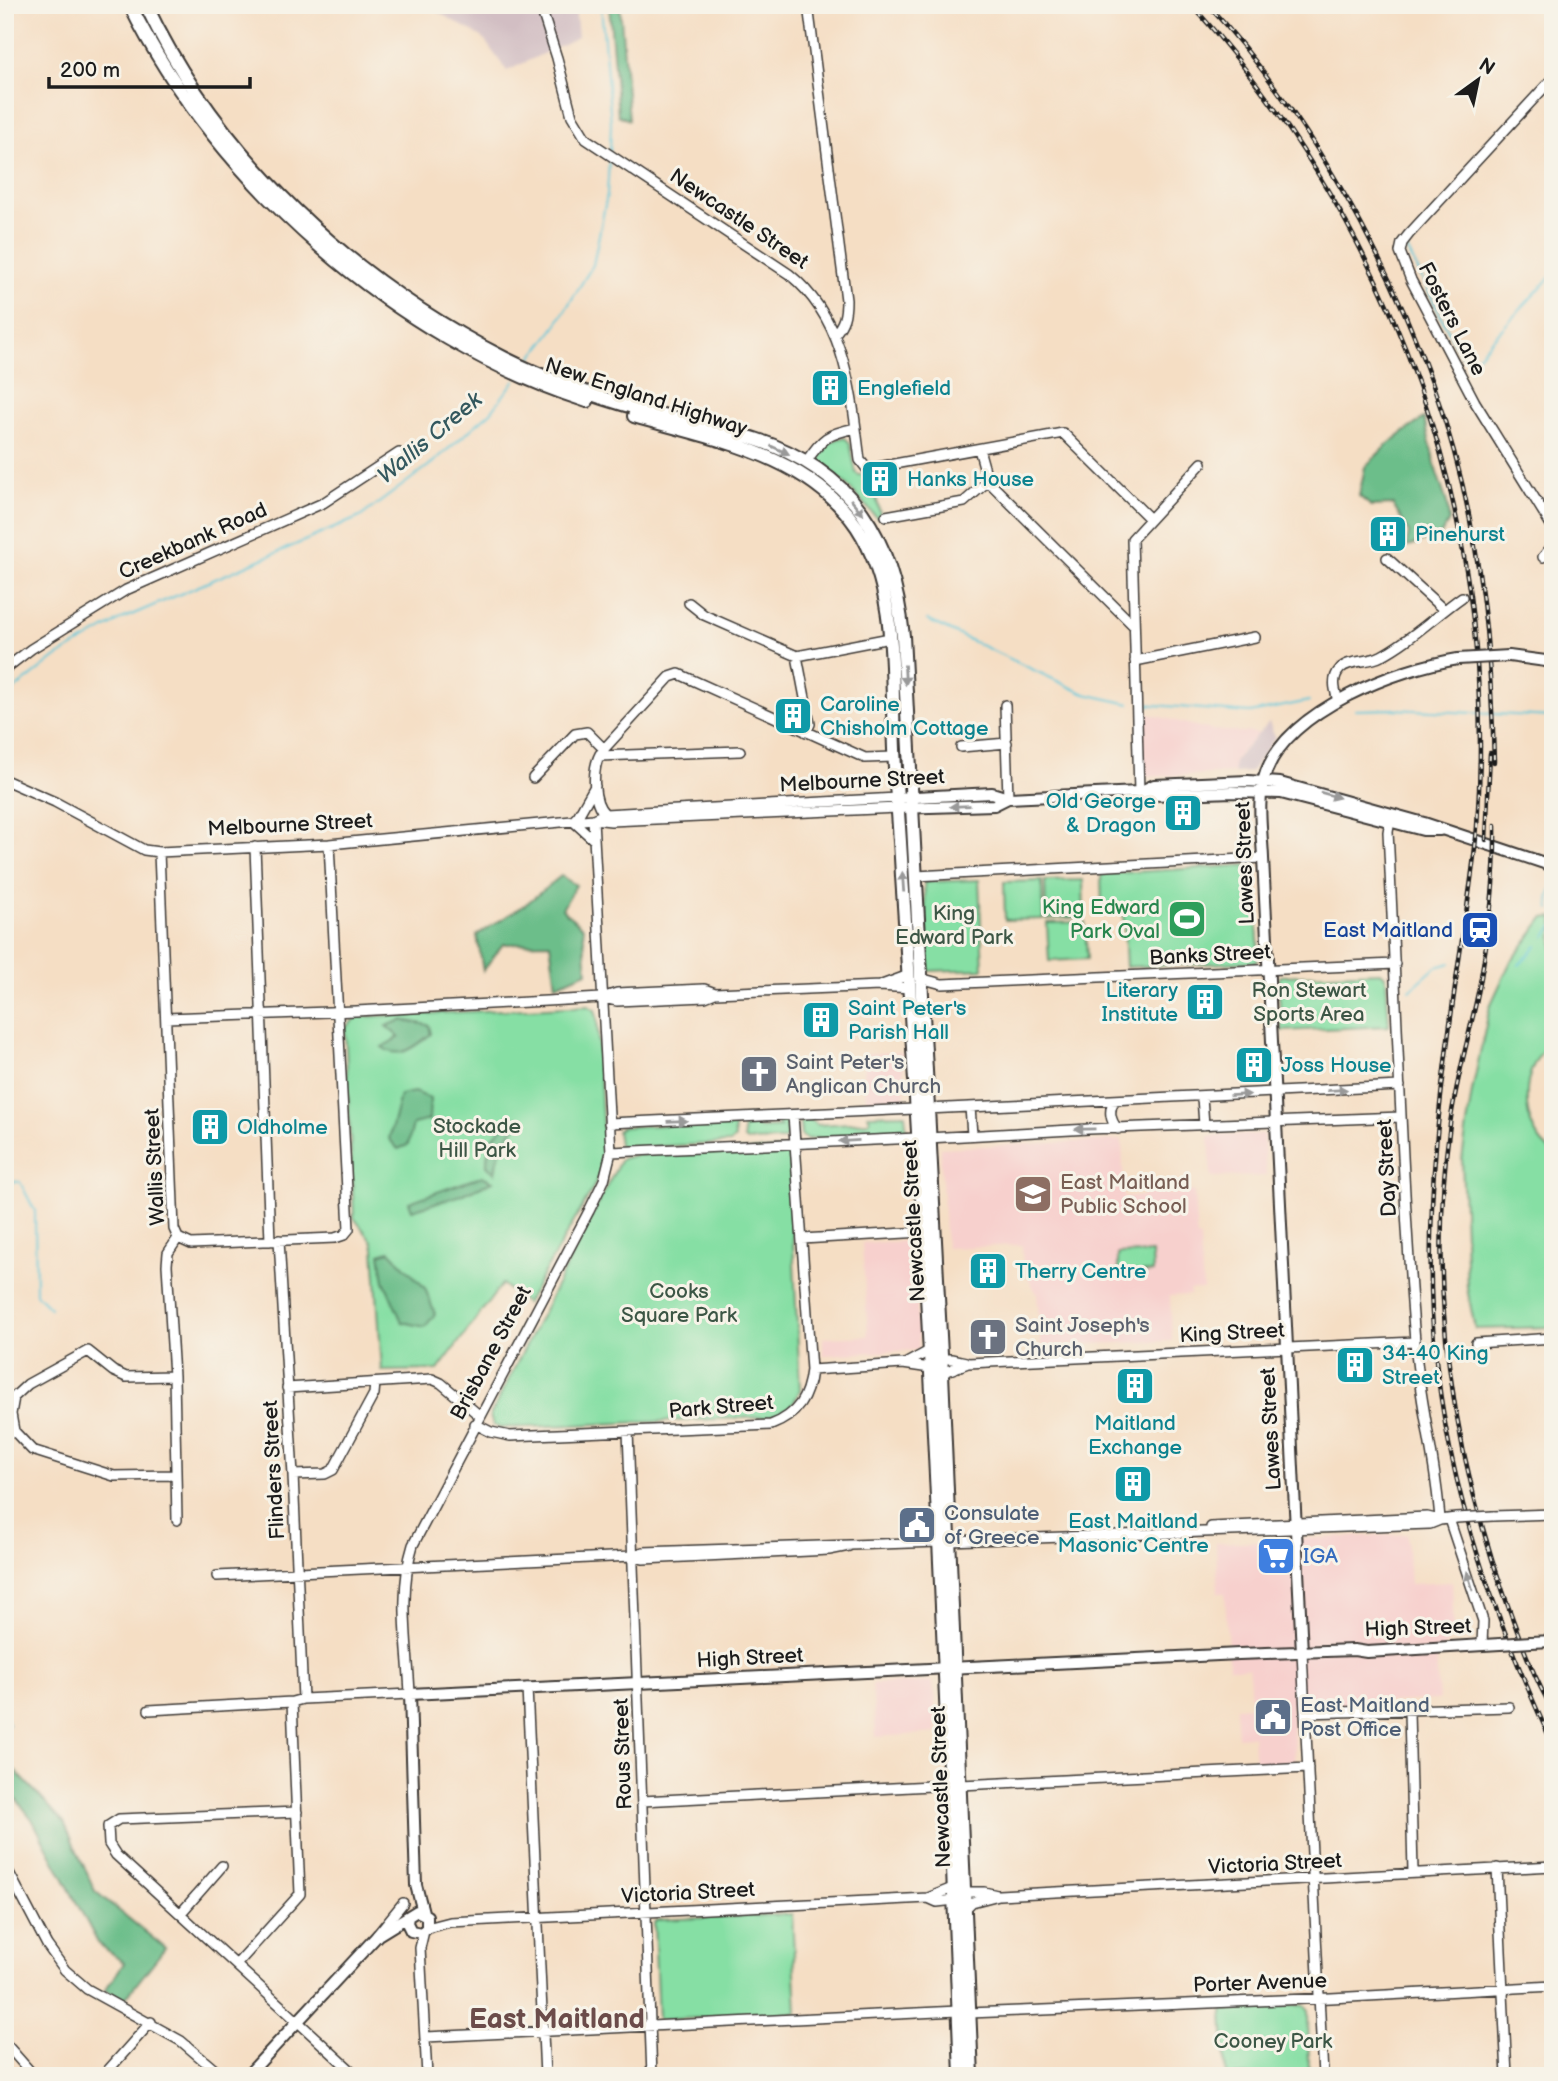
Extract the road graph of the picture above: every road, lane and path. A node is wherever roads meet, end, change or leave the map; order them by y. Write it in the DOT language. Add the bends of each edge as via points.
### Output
graph roads {
  1 [pos="130,5"];
  2 [pos="146,5"];
  3 [pos="540,5"];
  4 [pos="808,5"];
  5 [pos="1553,78"];
  6 [pos="835,334"];
  7 [pos="504,363"];
  8 [pos="856,428"];
  9 [pos="979,449"];
  10 [pos="399,453"];
  11 [pos="1202,463"];
  12 [pos="803,467"];
  13 [pos="988,481"];
  14 [pos="886,516"];
  15 [pos="1149,518"];
  16 [pos="1553,528"];
  17 [pos="1553,545"];
  18 [pos="1543,557"];
  19 [pos="1387,558"];
  20 [pos="1462,597"];
  21 [pos="689,603"];
  22 [pos="1444,610"];
  23 [pos="1134,626"];
  24 [pos="897,637"];
  25 [pos="1255,637"];
  26 [pos="797,656"];
  27 [pos="1135,661"];
  28 [pos="1553,662"];
  29 [pos="5,669"];
  30 [pos="1338,701"];
  31 [pos="1005,705"];
  32 [pos="806,732"];
  33 [pos="1007,743"];
  34 [pos="961,747"];
  35 [pos="740,751"];
  36 [pos="601,752"];
  37 [pos="894,757"];
  38 [pos="533,778"];
  39 [pos="5,779"];
  40 [pos="595,786"];
  41 [pos="1262,786"];
  42 [pos="1139,792"];
  43 [pos="1008,798"];
  44 [pos="904,803"];
  45 [pos="605,814"];
  46 [pos="1390,818"];
  47 [pos="593,819"];
  48 [pos="573,821"];
  49 [pos="594,840"];
  50 [pos="329,844"];
  51 [pos="255,847"];
  52 [pos="159,852"];
  53 [pos="1263,858"];
  54 [pos="1553,866"];
  55 [pos="916,877"];
  56 [pos="1395,964"];
  57 [pos="1268,969"];
  58 [pos="915,976"];
  59 [pos="942,984"];
  60 [pos="880,986"];
  61 [pos="916,992"];
  62 [pos="602,998"];
  63 [pos="339,1010"];
  64 [pos="262,1014"];
  65 [pos="166,1017"];
  66 [pos="1400,1086"];
  67 [pos="1275,1093"];
  68 [pos="1202,1097"];
  69 [pos="1115,1100"];
  70 [pos="970,1107"];
  71 [pos="921,1109"];
  72 [pos="793,1115"];
  73 [pos="1401,1116"];
  74 [pos="1276,1122"];
  75 [pos="609,1124"];
  76 [pos="1204,1125"];
  77 [pos="1118,1129"];
  78 [pos="972,1135"];
  79 [pos="923,1138"];
  80 [pos="795,1143"];
  81 [pos="611,1152"];
  82 [pos="923,1232"];
  83 [pos="177,1238"];
  84 [pos="802,1239"];
  85 [pos="274,1240"];
  86 [pos="1553,1338"];
  87 [pos="1415,1342"];
  88 [pos="1476,1343"];
  89 [pos="1286,1348"];
  90 [pos="929,1351"];
  91 [pos="903,1364"];
  92 [pos="937,1367"];
  93 [pos="811,1370"];
  94 [pos="174,1376"];
  95 [pos="375,1383"];
  96 [pos="287,1388"];
  97 [pos="477,1420"];
  98 [pos="628,1431"];
  99 [pos="176,1475"];
  100 [pos="293,1475"];
  101 [pos="1553,1514"];
  102 [pos="1448,1519"];
  103 [pos="177,1520"];
  104 [pos="1295,1526"];
  105 [pos="944,1541"];
  106 [pos="632,1556"];
  107 [pos="408,1566"];
  108 [pos="297,1572"];
  109 [pos="216,1576"];
  110 [pos="1553,1641"];
  111 [pos="1482,1644"];
  112 [pos="1302,1652"];
  113 [pos="950,1668"];
  114 [pos="637,1683"];
  115 [pos="527,1688"];
  116 [pos="410,1694"];
  117 [pos="303,1699"];
  118 [pos="292,1702"];
  119 [pos="1509,1707"];
  120 [pos="149,1710"];
  121 [pos="1409,1711"];
  122 [pos="1305,1713"];
  123 [pos="1308,1768"];
  124 [pos="955,1785"];
  125 [pos="642,1801"];
  126 [pos="297,1812"];
  127 [pos="5,1865"];
  128 [pos="222,1866"];
  129 [pos="1553,1866"];
  130 [pos="1497,1868"];
  131 [pos="1413,1872"];
  132 [pos="1314,1879"];
  133 [pos="416,1885"];
  134 [pos="999,1895"];
  135 [pos="959,1900"];
  136 [pos="403,1903"];
  137 [pos="181,1913"];
  138 [pos="646,1913"];
  139 [pos="409,1915"];
  140 [pos="537,1917"];
  141 [pos="421,1925"];
  142 [pos="391,1928"];
  143 [pos="374,1939"];
  144 [pos="236,1965"];
  145 [pos="1553,1986"];
  146 [pos="1503,1989"];
  147 [pos="1319,1998"];
  148 [pos="964,2012"];
  149 [pos="151,2022"];
  150 [pos="298,2022"];
  151 [pos="650,2027"];
  152 [pos="544,2031"];
  153 [pos="426,2037"];
  154 [pos="5,2043"];
  155 [pos="34,2076"];
  156 [pos="103,2076"];
  157 [pos="222,2076"];
  158 [pos="247,2076"];
  159 [pos="357,2076"];
  160 [pos="428,2076"];
  161 [pos="545,2076"];
  162 [pos="652,2076"];
  163 [pos="961,2076"];
  164 [pos="972,2076"];
  165 [pos="1323,2076"];
  166 [pos="1507,2076"];
  1 -- 7 [label="highway, New England Highway" via="186,98 243,169 301,230 416,317"];
  2 -- 7 [label="highway, New England Highway" via="179,67 212,114 307,223 409,302"];
  3 -- 6 [label="street, Newcastle Street" via="580,131 594,145 789,274 817,302"];
  4 -- 6 [label="street" via="846,300 843,324"];
  5 -- 16 [label="street, Fosters Lane" via="1409,234 1400,252 1475,402"];
  6 -- 8 [label="street, Newcastle Street"];
  7 -- 12 [label="highway, New England Highway" via="632,416"];
  8 -- 9 [label="street, Newcastle Street" via="863,466 869,469"];
  8 -- 12 [label="street" via="828,435"];
  9 -- 13 [label="street"];
  9 -- 15 [label="street" via="1063,433"];
  10 -- 29 [label="street, Creekbank Road" via="323,503 126,590"];
  11 -- 15 [label="street"];
  12 -- 24 [label="highway, Newcastle Street" via="857,527"];
  13 -- 14 [label="street" via="964,502"];
  13 -- 23 [label="street"];
  15 -- 23 [label="street" via="1132,539"];
  17 -- 18 [label="street"];
  19 -- 22 [label="street"];
  20 -- 22 [label="street"];
  21 -- 26 [label="street" via="704,615"];
  22 -- 30 [label="street" via="1384,654 1341,667 1334,686"];
  23 -- 27 [label="street"];
  24 -- 26 [label="street"];
  24 -- 37 [label="highway, Newcastle Street"];
  24 -- 44 [label="highway, Newcastle Street, one-way"];
  25 -- 27 [label="street"];
  26 -- 32 [label="street" via="810,724"];
  27 -- 42 [label="street"];
  28 -- 30 [label="main road, bridge" via="1509,656 1458,659 1409,670"];
  30 -- 41 [label="main road" via="1290,737 1271,761"];
  31 -- 33 [label="street"];
  32 -- 36 [label="street" via="678,674 670,677"];
  32 -- 37 [label="street" via="865,758"];
  33 -- 34 [label="street"];
  33 -- 43 [label="street"];
  35 -- 36 [label="street"];
  36 -- 38 [label="street" via="587,732 575,734"];
  36 -- 40 [label="street" via="595,764"];
  37 -- 44 [label="highway, Newcastle Street"];
  39 -- 52 [label="street, Melbourne Street" via="144,849"];
  40 -- 45 [label="street" via="598,806"];
  40 -- 48 [label="street"];
  41 -- 42 [label="main road, Melbourne Street" via="1154,785"];
  41 -- 46 [label="main road, Melbourne Street" via="1313,790"];
  41 -- 53 [label="main road, Lawes Street"];
  42 -- 43 [label="main road, Melbourne Street"];
  43 -- 44 [label="main road, Melbourne Street" via="992,793"];
  44 -- 45 [label="street, Melbourne Street"];
  44 -- 47 [label="street, Melbourne Street"];
  44 -- 55 [label="highway, Newcastle Street"];
  58 -- 44 [label="highway, Newcastle Street, one-way"];
  45 -- 47 [label="street, Melbourne Street"];
  46 -- 54 [label="main road, Melbourne Street"];
  46 -- 56 [label="street, Day Street"];
  47 -- 48 [label="street, Melbourne Street"];
  47 -- 49 [label="street, Brisbane Street"];
  48 -- 49 [label="street"];
  48 -- 50 [label="street, Melbourne Street"];
  49 -- 62 [label="street, Brisbane Street"];
  50 -- 51 [label="street, Melbourne Street"];
  50 -- 63 [label="street"];
  51 -- 52 [label="street, Melbourne Street"];
  51 -- 64 [label="street, Flinders Street"];
  52 -- 65 [label="street, Wallis Street"];
  53 -- 55 [label="street"];
  53 -- 57 [label="main road, Lawes Street"];
  55 -- 58 [label="highway, Newcastle Street"];
  56 -- 57 [label="street, Banks Street"];
  56 -- 66 [label="street, Day Street"];
  57 -- 59 [label="street, Banks Street"];
  57 -- 67 [label="main road, Lawes Street"];
  58 -- 59 [label="street, Banks Street"];
  58 -- 60 [label="street"];
  58 -- 61 [label="highway, Newcastle Street"];
  59 -- 61 [label="street, Banks Street"];
  60 -- 61 [label="street"];
  60 -- 62 [label="street" via="715,993 704,989 617,993"];
  61 -- 71 [label="highway, Newcastle Street"];
  62 -- 63 [label="street"];
  62 -- 75 [label="street, Brisbane Street"];
  63 -- 64 [label="street"];
  63 -- 85 [label="street" via="349,1229 335,1238"];
  64 -- 65 [label="street"];
  64 -- 85 [label="street, Flinders Street"];
  65 -- 83 [label="street, Wallis Street"];
  67 -- 66 [label="street, one-way"];
  66 -- 73 [label="street, Day Street"];
  68 -- 67 [label="street, one-way"];
  67 -- 74 [label="main road, Lawes Street"];
  68 -- 69 [label="street"];
  68 -- 76 [label="street"];
  69 -- 70 [label="street"];
  69 -- 77 [label="street" via="1111,1120"];
  70 -- 71 [label="street"];
  70 -- 78 [label="street"];
  71 -- 72 [label="street"];
  71 -- 79 [label="highway, Newcastle Street"];
  75 -- 72 [label="street, one-way"];
  72 -- 80 [label="street, Park Street"];
  73 -- 74 [label="street"];
  73 -- 87 [label="street, Day Street"];
  74 -- 76 [label="street"];
  74 -- 89 [label="main road, Lawes Street"];
  75 -- 81 [label="street, Brisbane Street"];
  76 -- 77 [label="street"];
  77 -- 78 [label="street, one-way"];
  78 -- 79 [label="street"];
  79 -- 80 [label="street, one-way"];
  79 -- 82 [label="highway, Newcastle Street"];
  79 -- 92 [label="highway, Newcastle Street" via="939,1335"];
  80 -- 81 [label="street"];
  80 -- 84 [label="street, Park Street"];
  81 -- 97 [label="street, Brisbane Street" via="604,1180"];
  82 -- 84 [label="street"];
  82 -- 90 [label="highway, Newcastle Street"];
  83 -- 85 [label="street" via="191,1244"];
  83 -- 94 [label="street, Wallis Street" via="167,1265"];
  84 -- 93 [label="street, Park Street"];
  85 -- 96 [label="street, Flinders Street"];
  86 -- 88 [label="street"];
  87 -- 89 [label="street, King Street"];
  87 -- 102 [label="street, Day Street" via="1436,1476"];
  89 -- 92 [label="street, King Street" via="968,1363 952,1359"];
  89 -- 104 [label="main road, Lawes Street"];
  90 -- 91 [label="street, King Street"];
  90 -- 92 [label="highway, Newcastle Street"];
  91 -- 92 [label="street, King Street"];
  91 -- 93 [label="street, King Street"];
  92 -- 105 [label="highway, Newcastle Street"];
  92 -- 105 [label="highway, Newcastle Street" via="932,1392"];
  93 -- 98 [label="street, Park Street" via="802,1404 785,1420"];
  94 -- 99 [label="street, Wallis Street"];
  94 -- 99 [label="street" via="126,1377 88,1352 28,1384 14,1397 11,1414 14,1431 32,1450 114,1476"];
  95 -- 96 [label="street, Park Street"];
  95 -- 97 [label="street, Park Street" via="432,1379"];
  95 -- 100 [label="street" via="374,1394 333,1470"];
  96 -- 100 [label="street, Flinders Street"];
  97 -- 98 [label="street, Park Street" via="491,1432 510,1436"];
  97 -- 107 [label="street, Brisbane Street" via="420,1529"];
  98 -- 106 [label="street, Rous Street"];
  99 -- 103 [label="street, Wallis Street"];
  100 -- 108 [label="street, Flinders Street"];
  101 -- 102 [label="street, bridge"];
  102 -- 104 [label="street" via="1428,1524"];
  111 -- 102 [label="street, Day Street, one-way" via="1483,1620"];
  104 -- 105 [label="street"];
  104 -- 112 [label="main road, Lawes Street"];
  105 -- 106 [label="street"];
  105 -- 113 [label="highway, Newcastle Street"];
  106 -- 107 [label="street"];
  106 -- 114 [label="street, Rous Street"];
  107 -- 108 [label="street"];
  107 -- 116 [label="street, Brisbane Street"];
  108 -- 109 [label="street"];
  108 -- 117 [label="street, Flinders Street"];
  110 -- 111 [label="main road, High Street, bridge"];
  111 -- 112 [label="main road, High Street"];
  112 -- 113 [label="main road, High Street"];
  112 -- 122 [label="street, Lawes Street"];
  113 -- 114 [label="main road, High Street"];
  113 -- 124 [label="highway, Newcastle Street"];
  114 -- 115 [label="main road, High Street"];
  114 -- 125 [label="street, Rous Street"];
  115 -- 116 [label="main road, High Street"];
  115 -- 140 [label="street"];
  116 -- 117 [label="street, High Street"];
  116 -- 133 [label="main road, Brisbane Street"];
  117 -- 118 [label="street, High Street"];
  118 -- 120 [label="street, High Street"];
  118 -- 126 [label="street"];
  119 -- 121 [label="street"];
  121 -- 122 [label="street"];
  121 -- 131 [label="street"];
  122 -- 123 [label="street, Lawes Street"];
  123 -- 124 [label="street"];
  123 -- 132 [label="street, Lawes Street"];
  124 -- 125 [label="street"];
  124 -- 135 [label="highway, Newcastle Street"];
  124 -- 135 [label="highway, Newcastle Street" via="964,1877"];
  125 -- 138 [label="street, Rous Street"];
  126 -- 137 [label="street" via="119,1819 108,1826 109,1844 116,1855"];
  126 -- 144 [label="street" via="300,1894"];
  127 -- 149 [label="street" via="65,1970 87,1989"];
  128 -- 137 [label="street"];
  129 -- 130 [label="street, Victoria Street"];
  130 -- 131 [label="street, Victoria Street"];
  130 -- 146 [label="street"];
  131 -- 132 [label="street, Victoria Street"];
  132 -- 134 [label="street, Victoria Street"];
  132 -- 147 [label="street, Lawes Street"];
  133 -- 139 [label="main road, Brisbane Street"];
  133 -- 141 [label="main road, Brisbane Street"];
  134 -- 135 [label="street, Victoria Street" via="972,1902"];
  134 -- 135 [label="street, Victoria Street" via="984,1892"];
  135 -- 138 [label="street, Victoria Street"];
  135 -- 148 [label="highway, Newcastle Street"];
  136 -- 143 [label="street"];
  137 -- 144 [label="street"];
  138 -- 140 [label="street, Victoria Street"];
  138 -- 151 [label="street, Rous Street"];
  139 -- 141 [label="main road" via="407,1923"];
  139 -- 141 [label="main road" via="416,1911"];
  139 -- 142 [label="main road"];
  140 -- 141 [label="street, Victoria Street" via="450,1922 437,1917"];
  140 -- 152 [label="street"];
  141 -- 142 [label="main road"];
  141 -- 153 [label="street, Brisbane Street"];
  142 -- 143 [label="main road"];
  143 -- 150 [label="main road"];
  144 -- 150 [label="street"];
  145 -- 146 [label="street, Porter Avenue"];
  146 -- 147 [label="street, Porter Avenue"];
  146 -- 166 [label="street"];
  147 -- 148 [label="street, Porter Avenue"];
  147 -- 165 [label="street, Lawes Street"];
  148 -- 151 [label="street, Porter Avenue"];
  148 -- 163 [label="highway, Newcastle Street"];
  148 -- 164 [label="highway, Newcastle Street"];
  149 -- 156 [label="street"];
  149 -- 157 [label="street"];
  150 -- 158 [label="main road"];
  150 -- 159 [label="street"];
  151 -- 152 [label="street, Porter Avenue"];
  151 -- 162 [label="street, Rous Street"];
  152 -- 153 [label="street, Porter Avenue"];
  152 -- 161 [label="street"];
  153 -- 160 [label="street, Brisbane Street"];
  154 -- 155 [label="street"];
}
